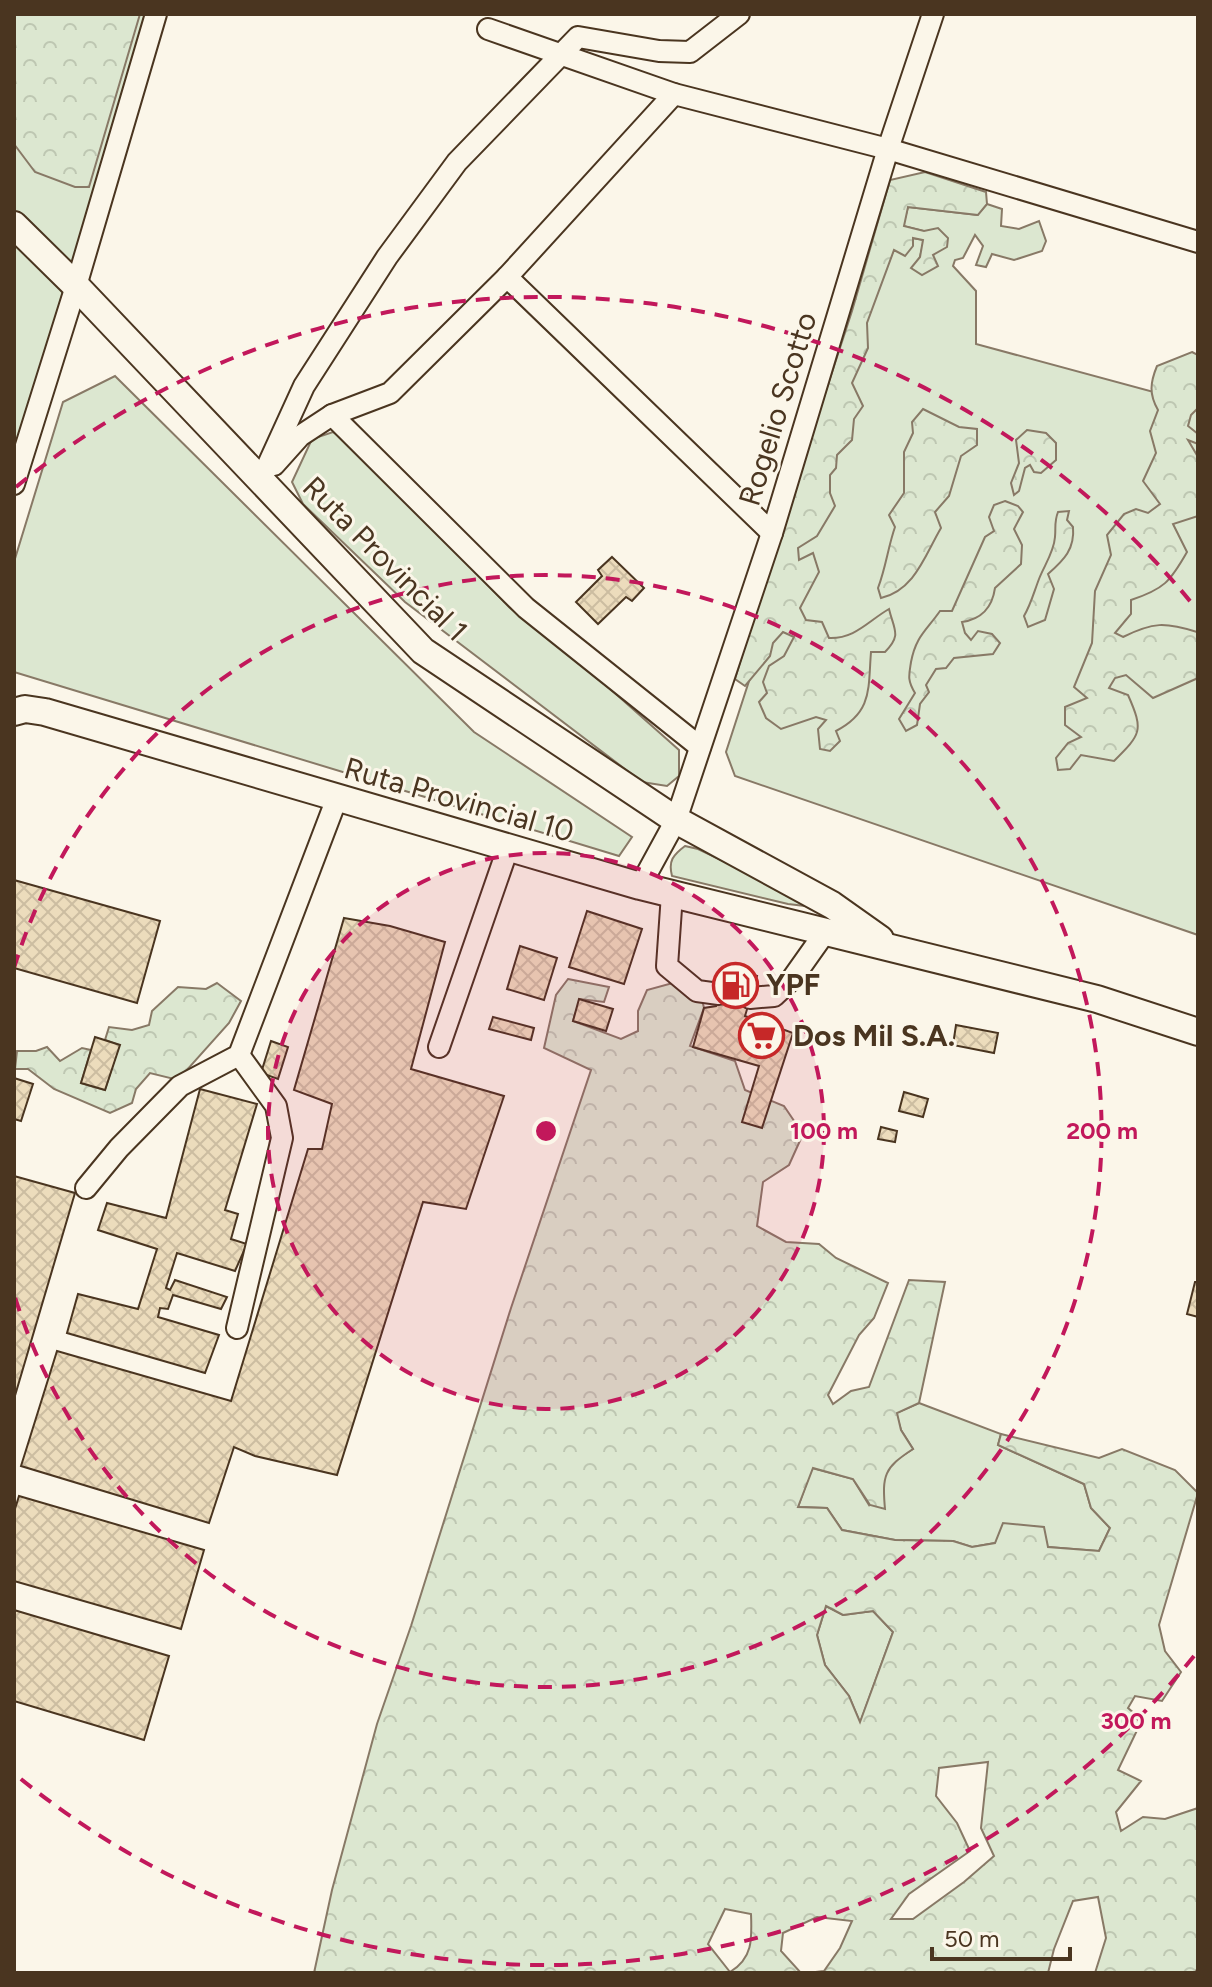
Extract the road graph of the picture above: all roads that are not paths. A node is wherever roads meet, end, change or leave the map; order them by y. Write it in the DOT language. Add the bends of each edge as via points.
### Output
graph roads {
  1 [pos="156,14"];
  2 [pos="739,14"];
  3 [pos="933,14"];
  4 [pos="488,29"];
  5 [pos="561,54"];
  6 [pos="674,94"];
  7 [pos="888,149"];
  8 [pos="14,225"];
  9 [pos="1198,242"];
  10 [pos="507,277"];
  11 [pos="76,286"];
  12 [pos="332,415"];
  13 [pos="261,480"];
  14 [pos="14,484"];
  15 [pos="772,533"];
  16 [pos="18,709"];
  17 [pos="700,747"];
  18 [pos="337,798"];
  19 [pos="676,820"];
  20 [pos="508,848"];
  21 [pos="640,886"];
  22 [pos="672,894"];
  23 [pos="826,931"];
  24 [pos="889,946"];
  25 [pos="719,994"];
  26 [pos="750,998"];
  27 [pos="1198,1032"];
  28 [pos="439,1047"];
  29 [pos="239,1055"];
  30 [pos="86,1188"];
  31 [pos="237,1328"];
  1 -- 11 [label="street"];
  2 -- 5 [label="street" via="690,52 578,37"];
  3 -- 7 [label="street, Rogelio Scotto"];
  4 -- 5 [label="street"];
  5 -- 6 [label="street"];
  5 -- 13 [label="street" via="457,162 387,257 304,386"];
  6 -- 7 [label="street"];
  6 -- 10 [label="street"];
  7 -- 9 [label="street"];
  7 -- 15 [label="street, Rogelio Scotto"];
  8 -- 11 [label="main road, Ruta Provincial 1"];
  10 -- 12 [label="street" via="390,393"];
  10 -- 15 [label="street"];
  11 -- 13 [label="main road, Ruta Provincial 1"];
  11 -- 14 [label="street"];
  12 -- 13 [label="street" via="300,436"];
  12 -- 17 [label="street" via="526,608"];
  13 -- 19 [label="main road, Ruta Provincial 1" via="423,651"];
  15 -- 17 [label="street, Rogelio Scotto"];
  16 -- 18 [label="main road, Ruta Provincial 10" via="45,712"];
  17 -- 19 [label="street, Rogelio Scotto"];
  18 -- 20 [label="main road, Ruta Provincial 10"];
  18 -- 29 [label="street"];
  19 -- 21 [label="street, Rogelio Scotto"];
  19 -- 24 [label="main road, Ruta Provincial 1" via="832,905"];
  20 -- 21 [label="main road, Ruta Provincial 10"];
  20 -- 28 [label="street"];
  21 -- 22 [label="main road, Ruta Provincial 10"];
  22 -- 23 [label="main road, Ruta Provincial 10"];
  22 -- 25 [label="street" via="667,966 697,991"];
  23 -- 24 [label="main road, Ruta Provincial 10"];
  23 -- 26 [label="street" via="774,996"];
  24 -- 27 [label="main road, Ruta Provincial 10" via="1097,999"];
  29 -- 30 [label="street" via="180,1086"];
  29 -- 31 [label="street" via="276,1106 282,1138"];
}
